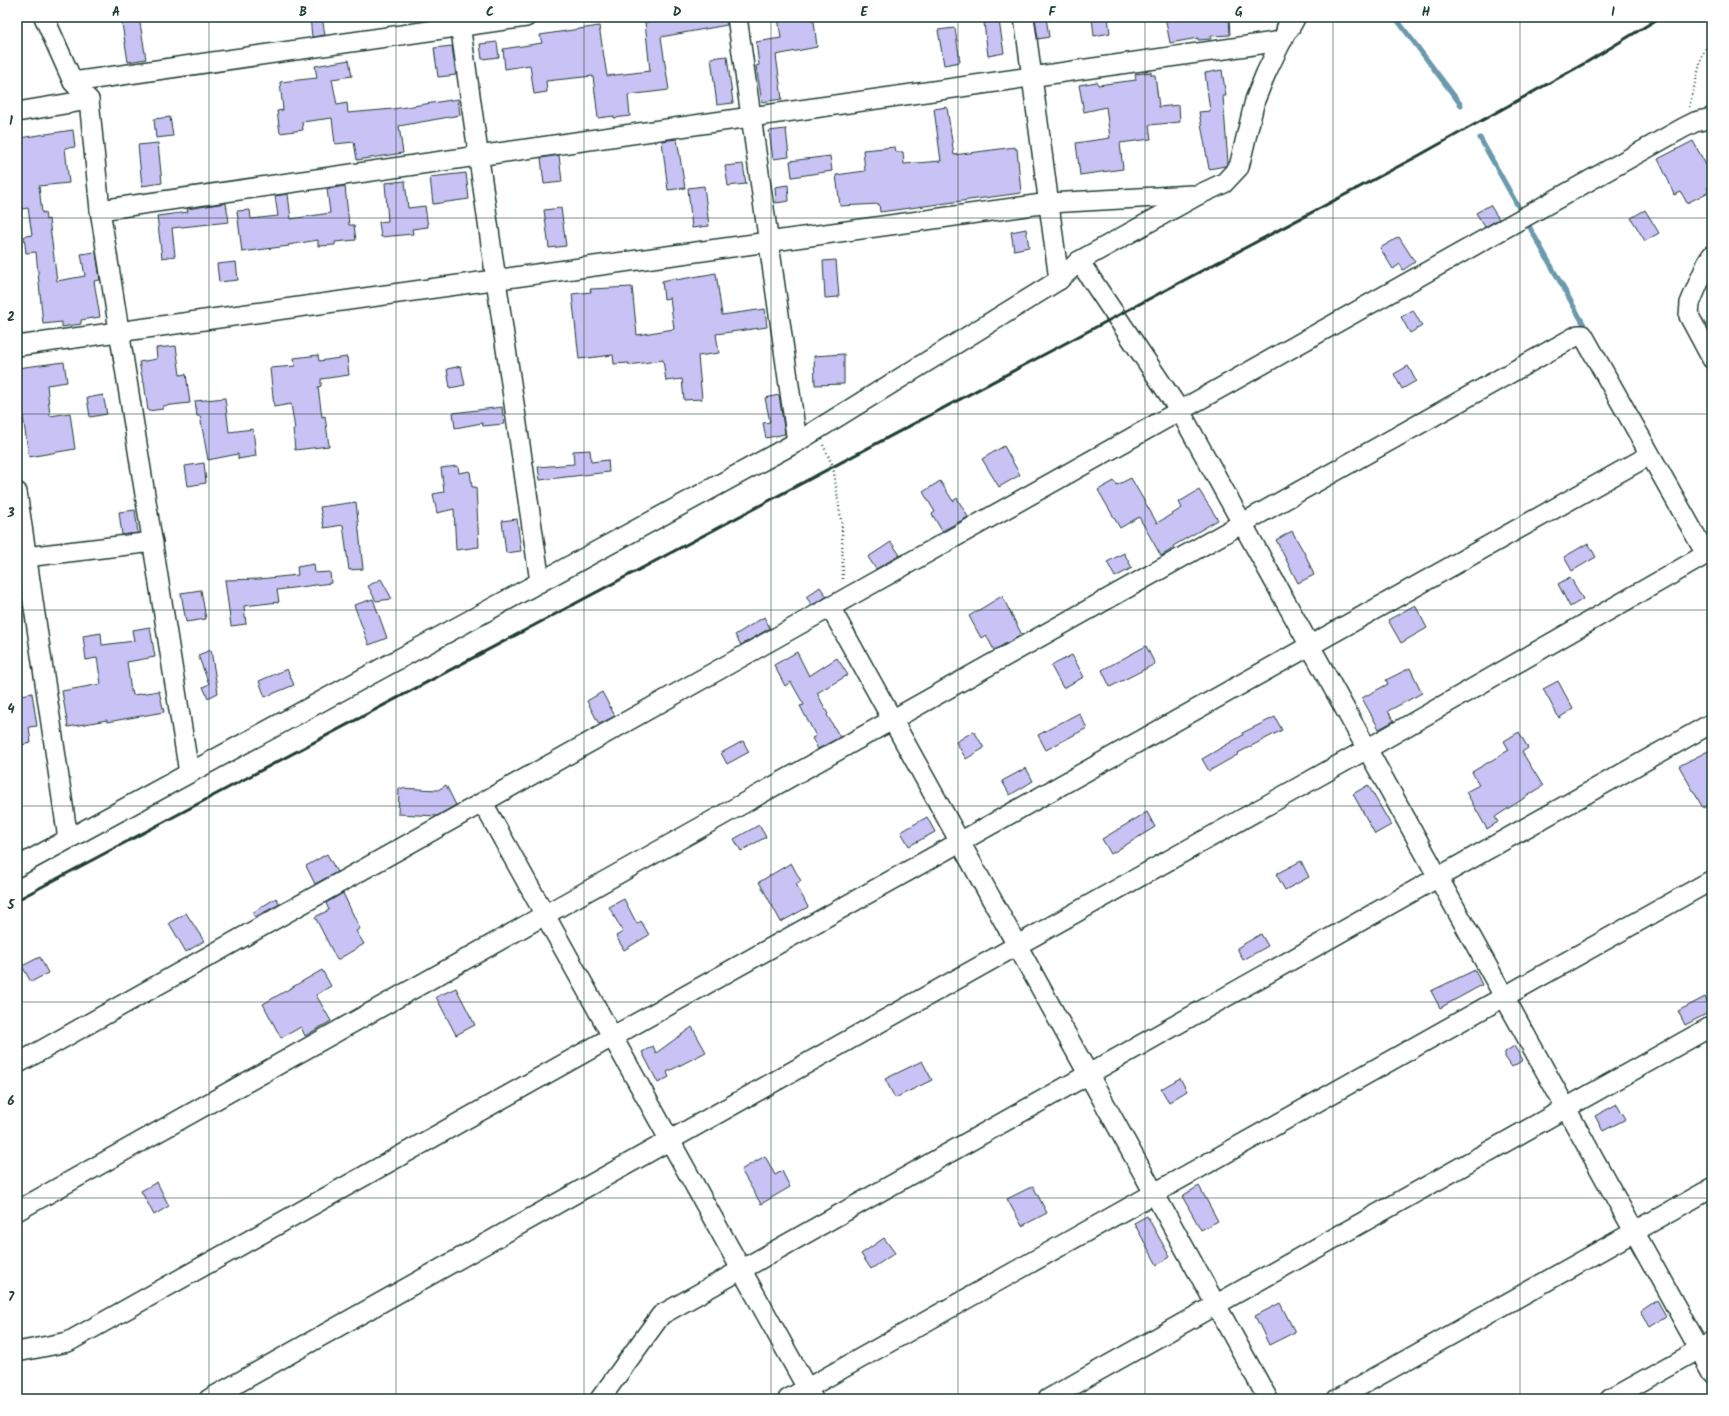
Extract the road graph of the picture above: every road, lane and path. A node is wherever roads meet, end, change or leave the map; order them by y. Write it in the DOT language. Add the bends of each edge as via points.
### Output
graph roads {
  1 [pos="44,17"];
  2 [pos="526,17"];
  3 [pos="737,17"];
  4 [pos="1024,17"];
  5 [pos="460,22"];
  6 [pos="1288,29"];
  7 [pos="1712,36"];
  8 [pos="1032,76"];
  9 [pos="73,82"];
  10 [pos="89,100"];
  11 [pos="17,112"];
  12 [pos="751,117"];
  13 [pos="1712,118"];
  14 [pos="1683,128"];
  15 [pos="479,156"];
  16 [pos="1198,195"];
  17 [pos="1049,203"];
  18 [pos="100,210"];
  19 [pos="769,243"];
  20 [pos="1712,255"];
  21 [pos="1079,261"];
  22 [pos="496,280"];
  23 [pos="1059,280"];
  24 [pos="120,332"];
  25 [pos="17,346"];
  26 [pos="1712,359"];
  27 [pos="1180,411"];
  28 [pos="816,430"];
  29 [pos="797,442"];
  30 [pos="1650,455"];
  31 [pos="17,492"];
  32 [pos="1242,523"];
  33 [pos="153,542"];
  34 [pos="1709,553"];
  35 [pos="22,557"];
  36 [pos="540,582"];
  37 [pos="837,604"];
  38 [pos="1310,645"];
  39 [pos="892,719"];
  40 [pos="1712,723"];
  41 [pos="1367,749"];
  42 [pos="189,774"];
  43 [pos="483,803"];
  44 [pos="68,839"];
  45 [pos="960,841"];
  46 [pos="17,867"];
  47 [pos="1439,878"];
  48 [pos="1712,880"];
  49 [pos="545,914"];
  50 [pos="1017,945"];
  51 [pos="1504,996"];
  52 [pos="1712,1026"];
  53 [pos="612,1037"];
  54 [pos="17,1064"];
  55 [pos="1089,1074"];
  56 [pos="1566,1108"];
  57 [pos="670,1141"];
  58 [pos="1712,1188"];
  59 [pos="1154,1193"];
  60 [pos="17,1211"];
  61 [pos="1634,1232"];
  62 [pos="741,1270"];
  63 [pos="1216,1304"];
  64 [pos="1706,1345"];
  65 [pos="17,1352"];
  66 [pos="1712,1372"];
  67 [pos="810,1394"];
  68 [pos="210,1399"];
  69 [pos="600,1399"];
  70 [pos="788,1399"];
  71 [pos="1048,1399"];
  72 [pos="1268,1399"];
  73 [pos="1337,1399"];
  74 [pos="1610,1399"];
  1 -- 9 [label="street"];
  2 -- 5 [label="street"];
  3 -- 12 [label="street"];
  4 -- 8 [label="street"];
  5 -- 9 [label="street"];
  5 -- 15 [label="street"];
  6 -- 8 [label="street"];
  6 -- 16 [label="street" via="1255,100 1239,166 1224,183"];
  7 -- 14 [label="path" via="1702,56"];
  8 -- 12 [label="street"];
  8 -- 17 [label="street"];
  9 -- 10 [label="street"];
  10 -- 11 [label="street"];
  10 -- 18 [label="street"];
  12 -- 15 [label="street"];
  12 -- 19 [label="street"];
  13 -- 14 [label="street"];
  14 -- 27 [label="street"];
  15 -- 18 [label="street"];
  15 -- 22 [label="street"];
  16 -- 17 [label="street"];
  16 -- 21 [label="street"];
  17 -- 19 [label="street"];
  17 -- 23 [label="street"];
  18 -- 24 [label="street"];
  19 -- 22 [label="street"];
  19 -- 29 [label="street"];
  20 -- 26 [label="street" via="1690,303 1689,316"];
  21 -- 23 [label="street"];
  21 -- 27 [label="street"];
  22 -- 24 [label="street"];
  22 -- 36 [label="street"];
  23 -- 28 [label="street"];
  24 -- 25 [label="street"];
  24 -- 33 [label="street"];
  27 -- 32 [label="street"];
  27 -- 37 [label="street"];
  28 -- 29 [label="street"];
  28 -- 37 [label="path" via="833,466 842,527"];
  29 -- 36 [label="street"];
  30 -- 32 [label="street" via="1583,335 1578,335"];
  30 -- 34 [label="street"];
  30 -- 38 [label="street"];
  31 -- 35 [label="street"];
  32 -- 38 [label="street"];
  32 -- 39 [label="street"];
  33 -- 35 [label="street"];
  33 -- 42 [label="street"];
  34 -- 41 [label="street"];
  35 -- 44 [label="street"];
  36 -- 42 [label="street"];
  37 -- 39 [label="street"];
  37 -- 43 [label="street"];
  38 -- 41 [label="street"];
  38 -- 45 [label="street"];
  39 -- 45 [label="street"];
  39 -- 49 [label="street"];
  40 -- 47 [label="street"];
  41 -- 47 [label="street"];
  41 -- 50 [label="street"];
  42 -- 44 [label="street"];
  43 -- 49 [label="street"];
  43 -- 54 [label="street"];
  44 -- 46 [label="street"];
  45 -- 50 [label="street"];
  45 -- 53 [label="street"];
  47 -- 51 [label="street"];
  47 -- 55 [label="street"];
  48 -- 51 [label="street"];
  49 -- 53 [label="street"];
  49 -- 60 [label="street"];
  50 -- 55 [label="street"];
  50 -- 57 [label="street"];
  51 -- 56 [label="street"];
  51 -- 59 [label="street"];
  52 -- 56 [label="street"];
  53 -- 57 [label="street"];
  53 -- 65 [label="street" via="68,1342"];
  55 -- 59 [label="street"];
  55 -- 62 [label="street"];
  56 -- 61 [label="street"];
  56 -- 63 [label="street"];
  57 -- 62 [label="street"];
  57 -- 68 [label="street"];
  58 -- 61 [label="street"];
  59 -- 63 [label="street"];
  59 -- 67 [label="street"];
  61 -- 64 [label="street"];
  61 -- 73 [label="street"];
  62 -- 67 [label="street"];
  62 -- 69 [label="street" via="661,1315"];
  63 -- 71 [label="street"];
  63 -- 72 [label="street"];
  64 -- 66 [label="street"];
  64 -- 74 [label="street"];
  67 -- 70 [label="street"];
}
